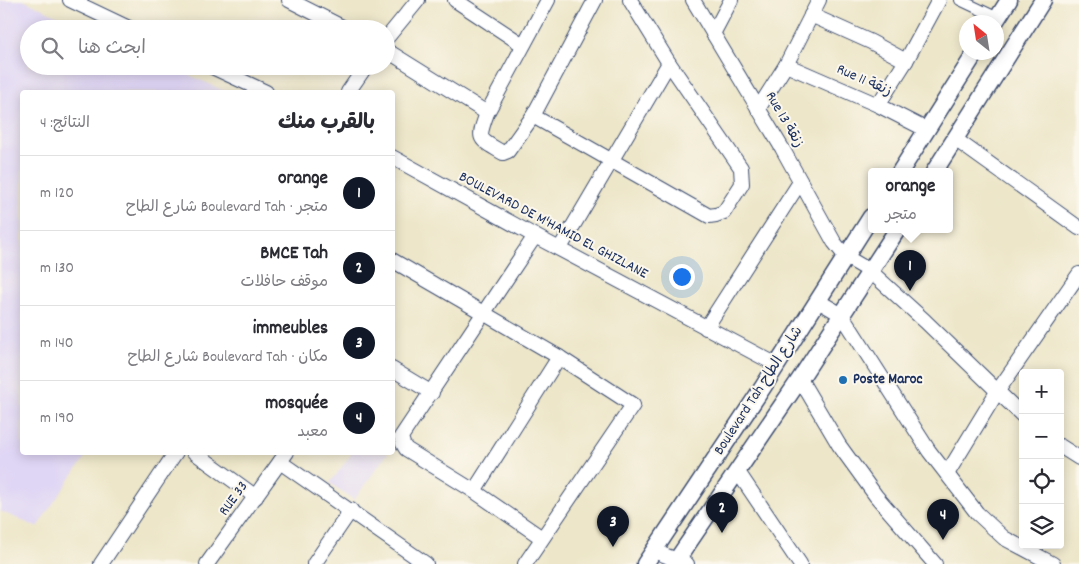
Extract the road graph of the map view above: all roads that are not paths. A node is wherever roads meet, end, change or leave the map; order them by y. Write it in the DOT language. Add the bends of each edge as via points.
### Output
graph roads {
  1 [pos="70,0"];
  2 [pos="289,0"];
  3 [pos="418,0"];
  4 [pos="455,0"];
  5 [pos="548,0"];
  6 [pos="595,0"];
  7 [pos="630,0"];
  8 [pos="693,0"];
  9 [pos="731,0"];
  10 [pos="819,0"];
  11 [pos="939,0"];
  12 [pos="960,0"];
  13 [pos="1009,0"];
  14 [pos="1043,0"];
  15 [pos="811,15"];
  16 [pos="987,15"];
  17 [pos="999,15"];
  18 [pos="112,20"];
  19 [pos="328,20"];
  20 [pos="395,28"];
  21 [pos="713,34"];
  22 [pos="523,45"];
  23 [pos="395,56"];
  24 [pos="971,60"];
  25 [pos="906,61"];
  26 [pos="669,63"];
  27 [pos="786,64"];
  28 [pos="229,75"];
  29 [pos="360,75"];
  30 [pos="262,90"];
  31 [pos="349,90"];
  32 [pos="878,105"];
  33 [pos="758,109"];
  34 [pos="487,113"];
  35 [pos="533,116"];
  36 [pos="928,130"];
  37 [pos="955,140"];
  38 [pos="395,160"];
  39 [pos="613,160"];
  40 [pos="903,168"];
  41 [pos="937,168"];
  42 [pos="800,182"];
  43 [pos="868,223"];
  44 [pos="1079,228"];
  45 [pos="895,233"];
  46 [pos="535,236"];
  47 [pos="560,248"];
  48 [pos="846,257"];
  49 [pos="395,262"];
  50 [pos="870,271"];
  51 [pos="1079,274"];
  52 [pos="818,301"];
  53 [pos="483,313"];
  54 [pos="842,315"];
  55 [pos="706,328"];
  56 [pos="559,357"];
  57 [pos="777,365"];
  58 [pos="395,371"];
  59 [pos="800,379"];
  60 [pos="997,392"];
  61 [pos="432,393"];
  62 [pos="1021,414"];
  63 [pos="1064,449"];
  64 [pos="174,455"];
  65 [pos="198,455"];
  66 [pos="284,457"];
  67 [pos="1079,458"];
  68 [pos="738,472"];
  69 [pos="947,474"];
  70 [pos="474,491"];
  71 [pos="256,497"];
  72 [pos="351,510"];
  73 [pos="542,538"];
  74 [pos="649,558"];
  75 [pos="679,563"];
  76 [pos="101,564"];
  77 [pos="207,564"];
  78 [pos="314,564"];
  79 [pos="426,564"];
  80 [pos="525,564"];
  81 [pos="800,564"];
  82 [pos="935,564"];
  83 [pos="1053,564"];
  1 -- 18 [label="street"];
  2 -- 19 [label="street"];
  3 -- 20 [label="street"];
  4 -- 22 [label="street"];
  5 -- 22 [label="street"];
  6 -- 35 [label="street"];
  7 -- 26 [label="street"];
  8 -- 21 [label="street, Rue 13 زنقة"];
  9 -- 21 [label="street"];
  10 -- 15 [label="street"];
  11 -- 25 [label="street"];
  12 -- 16 [label="street"];
  13 -- 17 [label="street"];
  14 -- 37 [label="street"];
  15 -- 25 [label="street"];
  15 -- 27 [label="street"];
  21 -- 33 [label="street, Rue 13 زنقة"];
  22 -- 34 [label="street"];
  23 -- 34 [label="street"];
  24 -- 36 [label="street"];
  25 -- 32 [label="street"];
  26 -- 39 [label="street"];
  26 -- 39 [label="street" via="741,168 742,184 724,212 709,216"];
  27 -- 32 [label="street, Rue 11 زنقة"];
  27 -- 33 [label="street"];
  28 -- 30 [label="street"];
  29 -- 31 [label="street"];
  32 -- 36 [label="street, Rue 11 زنقة"];
  33 -- 42 [label="street, Rue 13 زنقة"];
  34 -- 35 [label="street" via="480,137 502,154 508,151"];
  35 -- 39 [label="street"];
  36 -- 40 [label="street"];
  37 -- 41 [label="street"];
  37 -- 44 [label="street"];
  38 -- 46 [label="street, BOULEVARD DE M'HAMID EL GHIZLANE"];
  39 -- 47 [label="street"];
  42 -- 48 [label="street, Rue 13 زنقة"];
  42 -- 55 [label="street"];
  43 -- 48 [label="street, Boulevard Tah شارع الطاح"];
  45 -- 50 [label="street, Boulevard Tah شارع الطاح"];
  46 -- 47 [label="street, BOULEVARD DE M'HAMID EL GHIZLANE"];
  46 -- 53 [label="street"];
  47 -- 55 [label="street, BOULEVARD DE M'HAMID EL GHIZLANE"];
  48 -- 50 [label="street"];
  48 -- 52 [label="street, Boulevard Tah شارع الطاح"];
  49 -- 53 [label="street"];
  50 -- 54 [label="street, Boulevard Tah شارع الطاح"];
  50 -- 60 [label="street"];
  51 -- 60 [label="street"];
  52 -- 54 [label="street"];
  52 -- 57 [label="street, Boulevard Tah شارع الطاح"];
  53 -- 56 [label="street"];
  53 -- 61 [label="street"];
  54 -- 59 [label="street, Boulevard Tah شارع الطاح"];
  54 -- 69 [label="street"];
  55 -- 57 [label="street, BOULEVARD DE M'HAMID EL GHIZLANE"];
  56 -- 70 [label="street"];
  56 -- 73 [label="street" via="633,405"];
  57 -- 74 [label="street, Boulevard Tah شارع الطاح"];
  58 -- 61 [label="street"];
  59 -- 68 [label="street, Boulevard Tah شارع الطاح"];
  59 -- 82 [label="street" via="839,445 876,496"];
  60 -- 62 [label="street"];
  60 -- 69 [label="street"];
  61 -- 70 [label="street" via="401,437 402,444"];
  63 -- 67 [label="street"];
  64 -- 76 [label="street"];
  65 -- 71 [label="street"];
  66 -- 71 [label="street, RUE 33"];
  66 -- 72 [label="street"];
  68 -- 75 [label="street, Boulevard Tah شارع الطاح"];
  68 -- 81 [label="street"];
  69 -- 83 [label="street" via="977,513 1004,538"];
  70 -- 73 [label="street"];
  71 -- 77 [label="street, RUE 33"];
  72 -- 78 [label="street"];
  72 -- 79 [label="street"];
  73 -- 80 [label="street"];
  74 -- 75 [label="street"];
}
